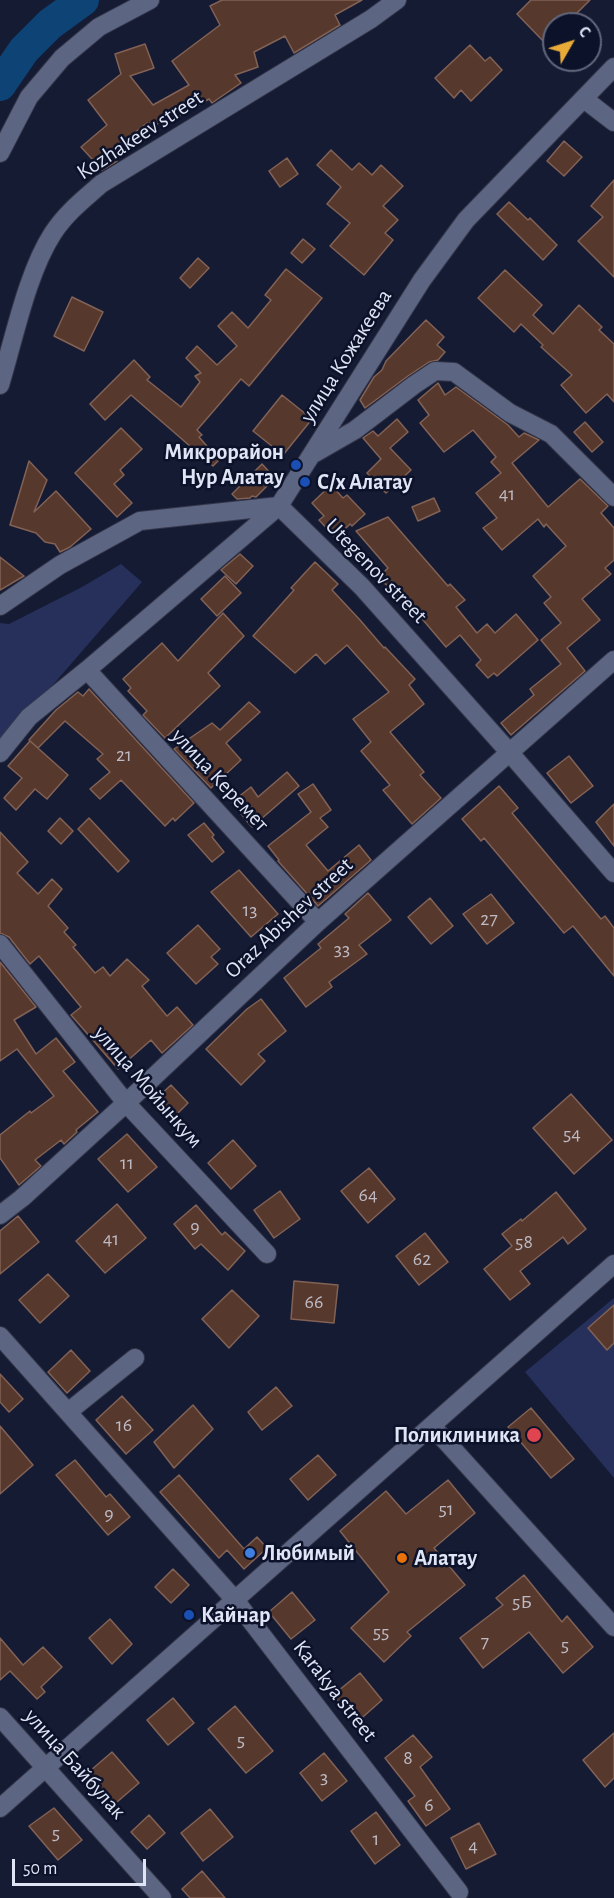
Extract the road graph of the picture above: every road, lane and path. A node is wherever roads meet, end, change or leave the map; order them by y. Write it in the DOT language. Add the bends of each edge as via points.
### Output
graph roads {
  1 [pos="150,0"];
  2 [pos="397,0"];
  3 [pos="614,67"];
  4 [pos="584,99"];
  5 [pos="614,122"];
  6 [pos="0,153"];
  7 [pos="0,385"];
  8 [pos="314,454"];
  9 [pos="614,497"];
  10 [pos="279,506"];
  11 [pos="0,606"];
  12 [pos="614,660"];
  13 [pos="87,670"];
  14 [pos="0,753"];
  15 [pos="510,753"];
  16 [pos="614,873"];
  17 [pos="318,922"];
  18 [pos="0,944"];
  19 [pos="126,1103"];
  20 [pos="0,1215"];
  21 [pos="267,1254"];
  22 [pos="614,1264"];
  23 [pos="0,1336"];
  24 [pos="135,1358"];
  25 [pos="68,1412"];
  26 [pos="432,1426"];
  27 [pos="235,1600"];
  28 [pos="614,1628"];
  29 [pos="0,1717"];
  30 [pos="46,1768"];
  31 [pos="0,1808"];
  32 [pos="459,1892"];
  33 [pos="162,1898"];
  1 -- 6 [label="street" via="99,27 62,58 29,97"];
  2 -- 7 [label="street, Kozhakeev street" via="101,184 73,208 53,233 33,273"];
  3 -- 4 [label="street, улица Кожакеева"];
  4 -- 5 [label="street"];
  4 -- 8 [label="street, улица Кожакеева" via="466,220 422,280"];
  8 -- 9 [label="street" via="355,430 435,371 454,372 510,413 551,434"];
  8 -- 10 [label="street, улица Кожакеева"];
  10 -- 11 [label="street" via="140,521 60,565"];
  10 -- 13 [label="street, улица Кожакеева"];
  10 -- 15 [label="street, Utegenov street" via="362,587"];
  12 -- 15 [label="street, Oraz Abishev street"];
  13 -- 14 [label="street, улица Кожакеева" via="29,717"];
  13 -- 17 [label="street, улица Керемет"];
  15 -- 16 [label="street, Utegenov street"];
  15 -- 17 [label="street, Oraz Abishev street"];
  17 -- 19 [label="street, Oraz Abishev street"];
  18 -- 19 [label="street, улица Мойынкум"];
  19 -- 20 [label="street, Oraz Abishev street"];
  19 -- 21 [label="street, улица Мойынкум"];
  22 -- 26 [label="street"];
  23 -- 25 [label="street, Karakya street"];
  24 -- 25 [label="street"];
  25 -- 27 [label="street, Karakya street"];
  26 -- 27 [label="street"];
  26 -- 28 [label="street"];
  27 -- 30 [label="street"];
  27 -- 32 [label="street, Karakya street"];
  29 -- 30 [label="street, улица Байбулак"];
  30 -- 31 [label="street"];
  30 -- 33 [label="street, улица Байбулак"];
}
